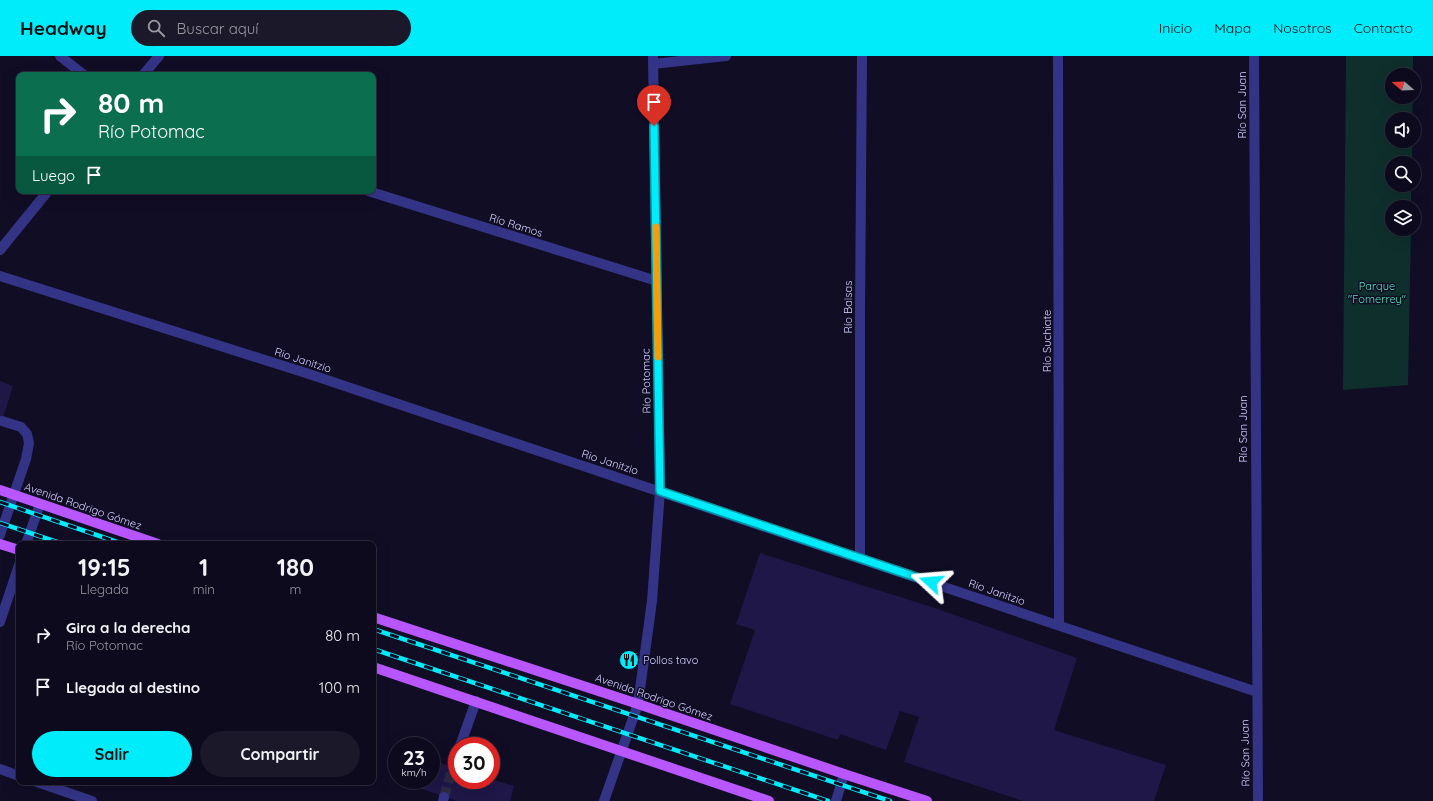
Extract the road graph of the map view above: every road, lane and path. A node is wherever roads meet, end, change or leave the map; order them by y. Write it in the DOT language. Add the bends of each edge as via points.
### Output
graph roads {
  1 [pos="60,56"];
  2 [pos="159,56"];
  3 [pos="726,56"];
  4 [pos="862,56"];
  5 [pos="1058,56"];
  6 [pos="1254,56"];
  7 [pos="653,60"];
  8 [pos="80,72"];
  9 [pos="146,72"];
  10 [pos="376,193"];
  11 [pos="46,194"];
  12 [pos="0,250"];
  13 [pos="0,276"];
  14 [pos="657,281"];
  15 [pos="2,421"];
  16 [pos="0,490"];
  17 [pos="660,491"];
  18 [pos="14,495"];
  19 [pos="40,504"];
  20 [pos="0,535"];
  21 [pos="27,541"];
  22 [pos="149,541"];
  23 [pos="0,544"];
  24 [pos="16,549"];
  25 [pos="860,558"];
  26 [pos="16,574"];
  27 [pos="376,618"];
  28 [pos="0,622"];
  29 [pos="1059,625"];
  30 [pos="376,668"];
  31 [pos="1256,692"];
  32 [pos="476,701"];
  33 [pos="638,704"];
  34 [pos="463,737"];
  35 [pos="623,751"];
  36 [pos="0,769"];
  37 [pos="844,774"];
  38 [pos="16,775"];
  39 [pos="46,785"];
  40 [pos="92,801"];
  41 [pos="604,801"];
  42 [pos="769,801"];
  43 [pos="836,801"];
  44 [pos="927,801"];
  45 [pos="1258,801"];
  1 -- 8 [label="street"];
  2 -- 9 [label="street"];
  3 -- 7 [label="street"];
  4 -- 25 [label="street, Río Balsas"];
  5 -- 29 [label="street, Río Suchiate"];
  6 -- 31 [label="street, Río San Juan"];
  7 -- 14 [label="street, Río Potomac"];
  10 -- 14 [label="street, Río Ramos"];
  11 -- 12 [label="street"];
  13 -- 17 [label="street, Rio Janitzio" via="308,374"];
  14 -- 17 [label="street, Río Potomac"];
  15 -- 18 [label="street" via="21,427 30,443"];
  16 -- 18 [label="main road, Avenida Rodrigo Gómez"];
  17 -- 25 [label="street, Rio Janitzio"];
  17 -- 33 [label="street, Río Potomac" via="652,601"];
  18 -- 19 [label="main road, Avenida Rodrigo Gómez"];
  18 -- 20 [label="street"];
  19 -- 21 [label="street"];
  19 -- 22 [label="main road, Avenida Rodrigo Gómez"];
  23 -- 24 [label="main road"];
  25 -- 29 [label="street, Rio Janitzio"];
  26 -- 28 [label="street"];
  27 -- 33 [label="main road, Avenida Rodrigo Gómez"];
  29 -- 31 [label="street, Rio Janitzio"];
  30 -- 32 [label="main road"];
  31 -- 45 [label="street, Río San Juan"];
  32 -- 34 [label="street"];
  32 -- 35 [label="main road"];
  33 -- 35 [label="street, Río Potomac"];
  33 -- 37 [label="main road, Avenida Rodrigo Gómez"];
  35 -- 41 [label="street, Río Potomac"];
  35 -- 42 [label="main road"];
  36 -- 38 [label="street"];
  37 -- 43 [label="street"];
  37 -- 44 [label="main road, Avenida Rodrigo Gómez"];
  39 -- 40 [label="street"];
}
